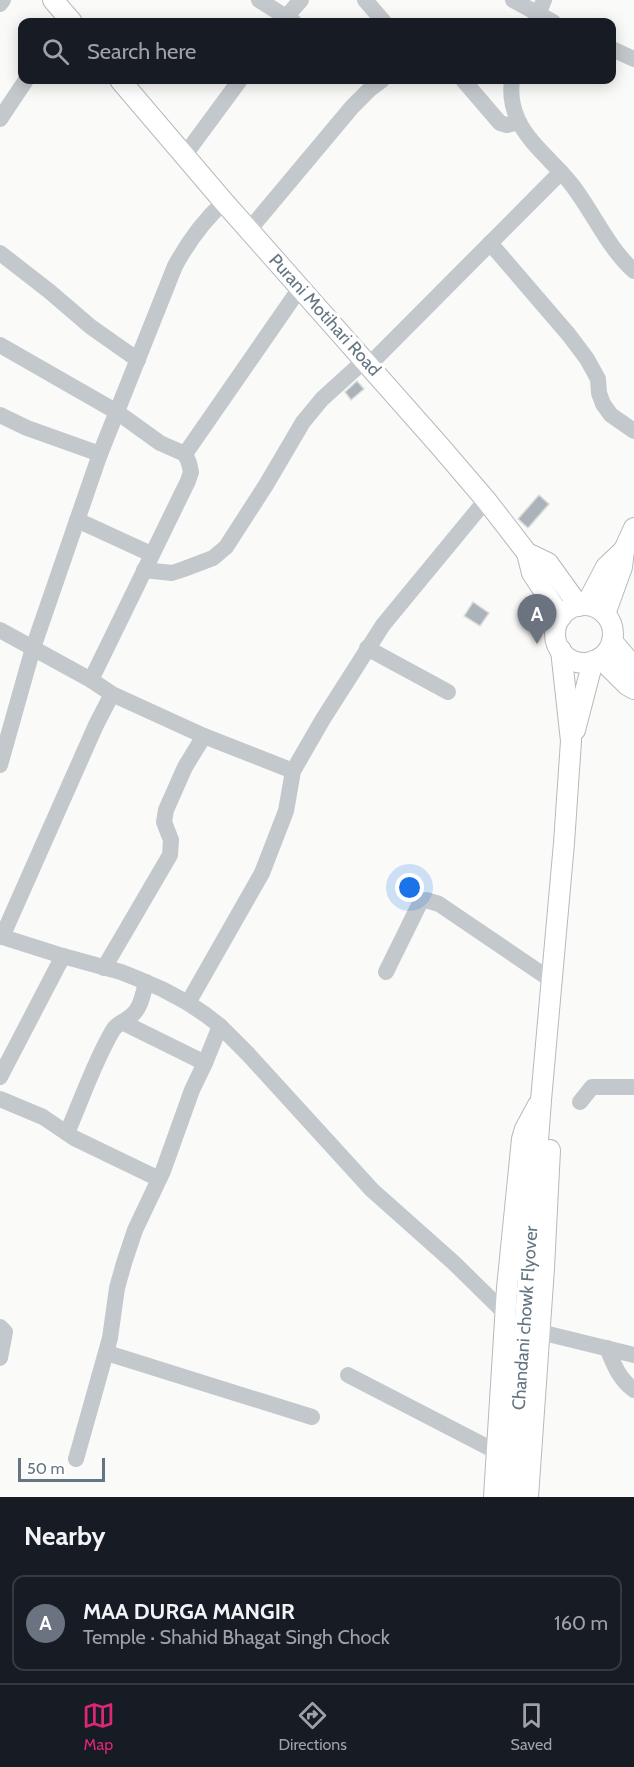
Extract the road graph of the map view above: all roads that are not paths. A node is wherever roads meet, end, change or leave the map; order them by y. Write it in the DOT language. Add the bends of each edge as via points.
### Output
graph roads {
  1 [pos="3,0"];
  2 [pos="53,0"];
  3 [pos="259,0"];
  4 [pos="301,0"];
  5 [pos="365,0"];
  6 [pos="513,0"];
  7 [pos="0,4"];
  8 [pos="543,15"];
  9 [pos="68,18"];
  10 [pos="283,18"];
  11 [pos="285,18"];
  12 [pos="381,18"];
  13 [pos="616,51"];
  14 [pos="634,59"];
  15 [pos="23,84"];
  16 [pos="123,84"];
  17 [pos="237,84"];
  18 [pos="369,84"];
  19 [pos="466,84"];
  20 [pos="512,84"];
  21 [pos="0,119"];
  22 [pos="519,122"];
  23 [pos="184,156"];
  24 [pos="561,172"];
  25 [pos="224,202"];
  26 [pos="249,230"];
  27 [pos="490,243"];
  28 [pos="0,253"];
  29 [pos="634,271"];
  30 [pos="300,288"];
  31 [pos="0,345"];
  32 [pos="138,360"];
  33 [pos="367,363"];
  34 [pos="117,412"];
  35 [pos="0,415"];
  36 [pos="634,431"];
  37 [pos="100,453"];
  38 [pos="185,454"];
  39 [pos="486,500"];
  40 [pos="77,520"];
  41 [pos="634,528"];
  42 [pos="624,550"];
  43 [pos="527,553"];
  44 [pos="151,554"];
  45 [pos="144,570"];
  46 [pos="583,605"];
  47 [pos="605,614"];
  48 [pos="561,617"];
  49 [pos="0,630"];
  50 [pos="612,641"];
  51 [pos="33,648"];
  52 [pos="367,648"];
  53 [pos="561,650"];
  54 [pos="597,659"];
  55 [pos="634,667"];
  56 [pos="91,680"];
  57 [pos="634,689"];
  58 [pos="448,692"];
  59 [pos="112,694"];
  60 [pos="204,736"];
  61 [pos="571,741"];
  62 [pos="0,765"];
  63 [pos="293,771"];
  64 [pos="1,936"];
  65 [pos="63,957"];
  66 [pos="104,968"];
  67 [pos="386,972"];
  68 [pos="551,980"];
  69 [pos="146,982"];
  70 [pos="188,1003"];
  71 [pos="122,1022"];
  72 [pos="220,1026"];
  73 [pos="205,1063"];
  74 [pos="2,1070"];
  75 [pos="634,1087"];
  76 [pos="0,1099"];
  77 [pos="540,1100"];
  78 [pos="580,1102"];
  79 [pos="67,1134"];
  80 [pos="159,1179"];
  81 [pos="506,1314"];
  82 [pos="0,1327"];
  83 [pos="540,1332"];
  84 [pos="607,1348"];
  85 [pos="106,1353"];
  86 [pos="634,1355"];
  87 [pos="0,1358"];
  88 [pos="348,1375"];
  89 [pos="634,1390"];
  90 [pos="312,1417"];
  91 [pos="497,1452"];
  92 [pos="76,1460"];
  93 [pos="494,1497"];
  94 [pos="512,1497"];
  95 [pos="528,1497"];
  1 -- 7 [label="street"];
  2 -- 9 [label="main road"];
  3 -- 10 [label="street"];
  4 -- 11 [label="street"];
  5 -- 12 [label="street"];
  6 -- 8 [label="street"];
  13 -- 14 [label="street"];
  15 -- 21 [label="street"];
  16 -- 23 [label="main road, Purani Motihari Road"];
  17 -- 23 [label="street"];
  18 -- 26 [label="street"];
  19 -- 22 [label="street" via="500,123"];
  20 -- 22 [label="street"];
  22 -- 24 [label="street"];
  23 -- 25 [label="main road, Purani Motihari Road"];
  24 -- 27 [label="street"];
  24 -- 29 [label="street"];
  25 -- 26 [label="main road, Purani Motihari Road"];
  25 -- 32 [label="street" via="185,247"];
  26 -- 30 [label="main road, Purani Motihari Road"];
  27 -- 33 [label="street"];
  27 -- 36 [label="street" via="587,359 598,379 603,404 611,415"];
  28 -- 32 [label="street"];
  30 -- 33 [label="main road, Purani Motihari Road"];
  30 -- 38 [label="street"];
  31 -- 34 [label="street"];
  32 -- 34 [label="street"];
  33 -- 39 [label="main road, Purani Motihari Road"];
  33 -- 45 [label="street" via="322,399 303,422 226,547 213,558 172,573"];
  34 -- 37 [label="street"];
  34 -- 38 [label="street"];
  35 -- 37 [label="street"];
  37 -- 40 [label="street"];
  38 -- 44 [label="street" via="191,472"];
  39 -- 43 [label="main road, Purani Motihari Road"];
  39 -- 52 [label="street"];
  40 -- 44 [label="street"];
  40 -- 51 [label="street"];
  41 -- 42 [label="main road"];
  42 -- 46 [label="main road" via="606,567"];
  42 -- 47 [label="main road"];
  43 -- 46 [label="main road, Purani Motihari Road" via="548,563"];
  43 -- 48 [label="main road, Purani Motihari Road" via="532,573"];
  44 -- 45 [label="street"];
  45 -- 56 [label="street"];
  46 -- 47 [label="main road"];
  46 -- 48 [label="main road"];
  47 -- 50 [label="main road" via="612,627"];
  48 -- 53 [label="main road" via="556,637"];
  49 -- 51 [label="street"];
  50 -- 54 [label="main road"];
  50 -- 55 [label="main road"];
  51 -- 56 [label="street"];
  51 -- 62 [label="street"];
  52 -- 58 [label="street"];
  52 -- 63 [label="street"];
  53 -- 54 [label="main road" via="579,662"];
  53 -- 61 [label="main road"];
  54 -- 57 [label="main road"];
  54 -- 61 [label="main road"];
  56 -- 59 [label="street"];
  59 -- 60 [label="street"];
  59 -- 64 [label="street"];
  60 -- 63 [label="street"];
  60 -- 66 [label="street" via="166,810 164,822 171,840 170,855"];
  61 -- 68 [label="main road, Chandani chowk Flyover"];
  63 -- 70 [label="street" via="286,811 268,859"];
  64 -- 65 [label="street"];
  65 -- 66 [label="street"];
  65 -- 74 [label="street"];
  66 -- 69 [label="street"];
  67 -- 68 [label="street" via="418,907 426,900 439,904"];
  68 -- 77 [label="main road, Chandani chowk Flyover"];
  69 -- 70 [label="street"];
  69 -- 71 [label="street" via="137,1009"];
  70 -- 72 [label="street"];
  71 -- 73 [label="street"];
  71 -- 79 [label="street" via="108,1039"];
  72 -- 73 [label="street"];
  72 -- 81 [label="street" via="372,1190"];
  73 -- 80 [label="street"];
  75 -- 78 [label="street" via="592,1087"];
  76 -- 79 [label="street" via="43,1117"];
  77 -- 81 [label="main road" via="522,1139"];
  77 -- 83 [label="main road" via="550,1152"];
  77 -- 94 [label="main road, Chandani chowk Flyover"];
  79 -- 80 [label="street"];
  80 -- 85 [label="street" via="123,1263"];
  81 -- 91 [label="main road"];
  82 -- 87 [label="street" via="5,1332"];
  83 -- 84 [label="street"];
  83 -- 95 [label="main road"];
  84 -- 86 [label="street"];
  84 -- 89 [label="street" via="623,1382"];
  85 -- 90 [label="street"];
  85 -- 92 [label="street"];
  88 -- 91 [label="street"];
  91 -- 93 [label="main road"];
}
